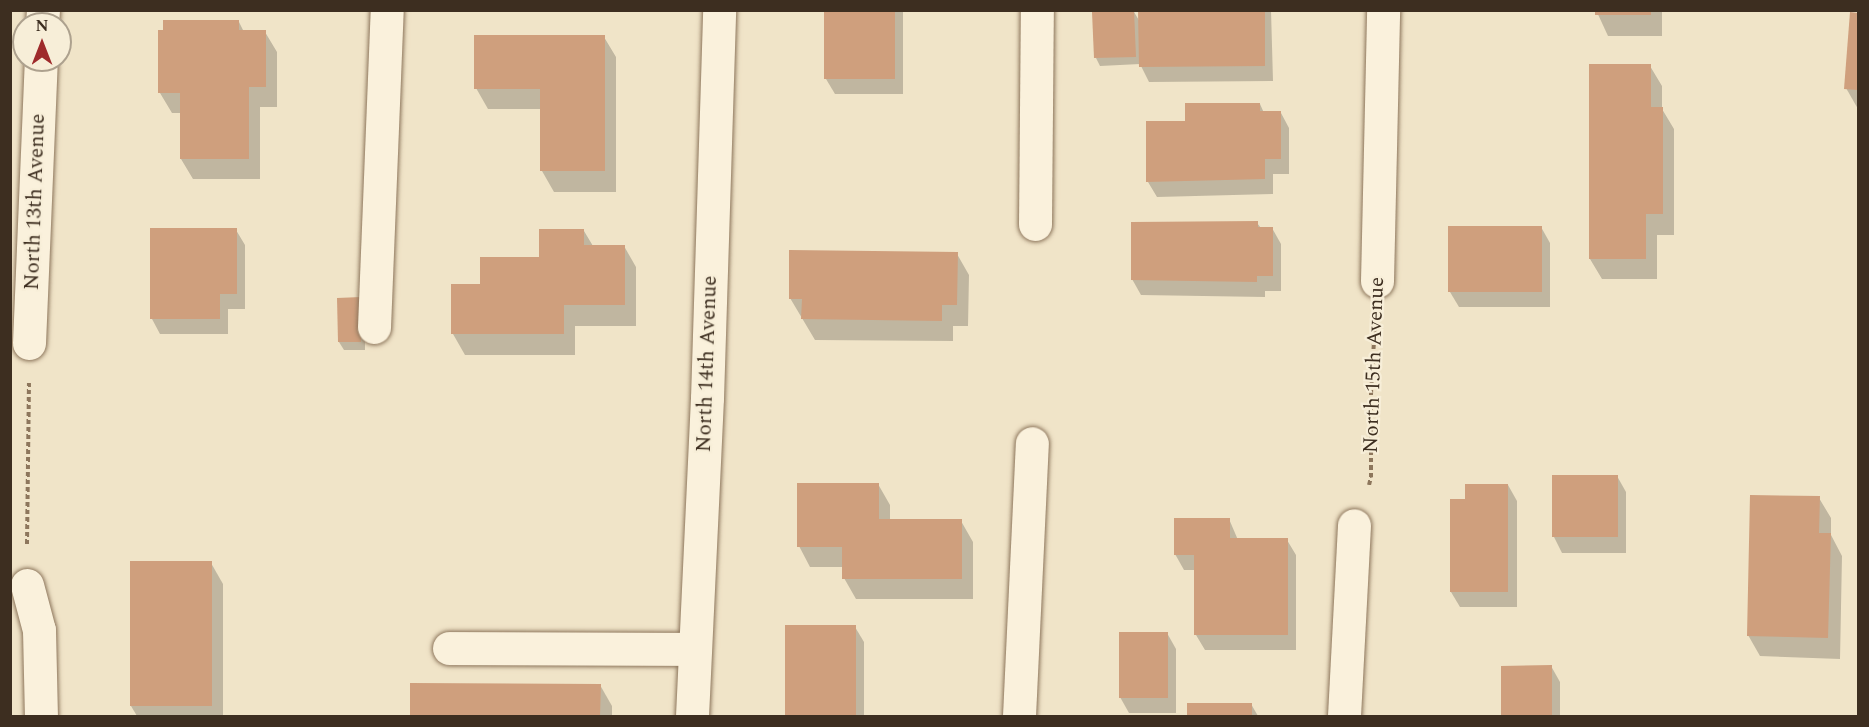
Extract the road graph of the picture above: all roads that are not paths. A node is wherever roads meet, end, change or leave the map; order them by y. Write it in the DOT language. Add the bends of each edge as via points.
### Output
graph roads {
  1 [pos="387,10"];
  2 [pos="718,10"];
  3 [pos="1037,10"];
  4 [pos="1383,10"];
  5 [pos="38,72"];
  6 [pos="24,141"];
  7 [pos="1035,224"];
  8 [pos="1377,280"];
  9 [pos="374,327"];
  10 [pos="29,343"];
  11 [pos="1032,443"];
  12 [pos="1354,525"];
  13 [pos="27,585"];
  14 [pos="449,648"];
  15 [pos="695,649"];
  16 [pos="41,717"];
  17 [pos="692,717"];
  18 [pos="1019,717"];
  19 [pos="1344,717"];
  1 -- 9 [label="street"];
  2 -- 15 [label="street, North 14th Avenue"];
  3 -- 7 [label="street"];
  4 -- 8 [label="street, North 15th Avenue"];
  5 -- 6 [label="street, North 13th Avenue"];
  6 -- 10 [label="street, North 13th Avenue"];
  11 -- 18 [label="street"];
  12 -- 19 [label="street"];
  13 -- 16 [label="street" via="39,630"];
  14 -- 15 [label="street"];
  15 -- 17 [label="street, North 14th Avenue"];
}
